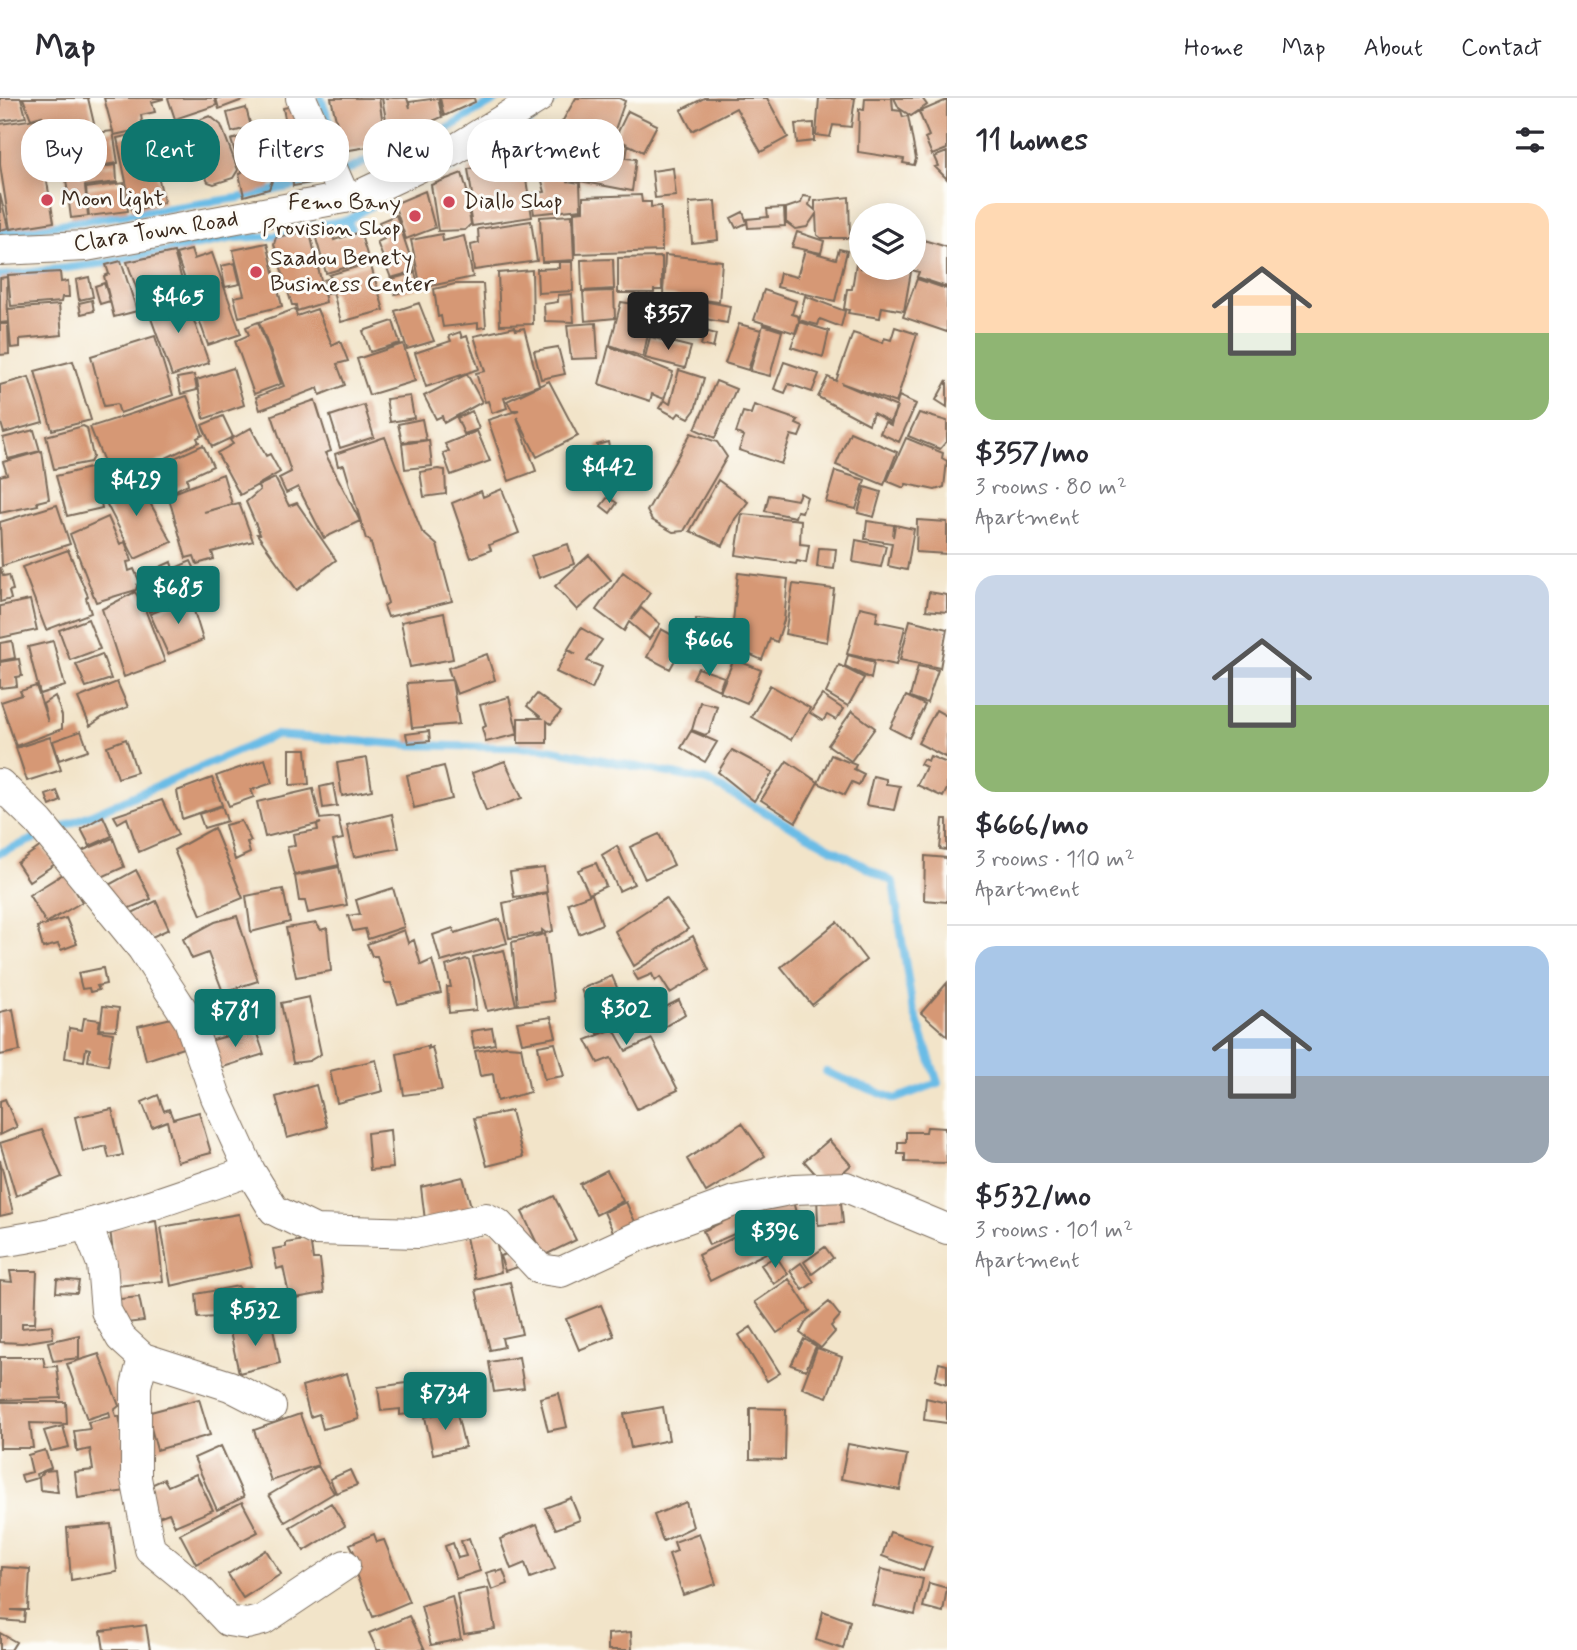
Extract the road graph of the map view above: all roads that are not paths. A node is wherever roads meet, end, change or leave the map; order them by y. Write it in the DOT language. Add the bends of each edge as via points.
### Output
graph roads {
  1 [pos="301,98"];
  2 [pos="538,98"];
  3 [pos="345,198"];
  4 [pos="0,250"];
  5 [pos="0,784"];
  6 [pos="250,1171"];
  7 [pos="87,1226"];
  8 [pos="947,1229"];
  9 [pos="0,1242"];
  10 [pos="143,1358"];
  11 [pos="271,1407"];
  12 [pos="345,1564"];
  1 -- 3 [label="street"];
  2 -- 3 [label="street, Clara Town Road" via="451,152"];
  3 -- 4 [label="street, Clara Town Road" via="86,246"];
  5 -- 6 [label="street" via="46,831 142,948 189,1020 216,1097"];
  6 -- 7 [label="street"];
  6 -- 8 [label="street" via="274,1210 314,1230 418,1233 486,1218 498,1224 540,1269 561,1272 639,1236 734,1201 794,1189 846,1187"];
  7 -- 9 [label="street"];
  7 -- 10 [label="street" via="102,1264 106,1311 112,1326"];
  10 -- 11 [label="street" via="230,1386"];
  10 -- 12 [label="street" via="136,1386 136,1478 150,1549 228,1621 247,1624 263,1620"];
}
